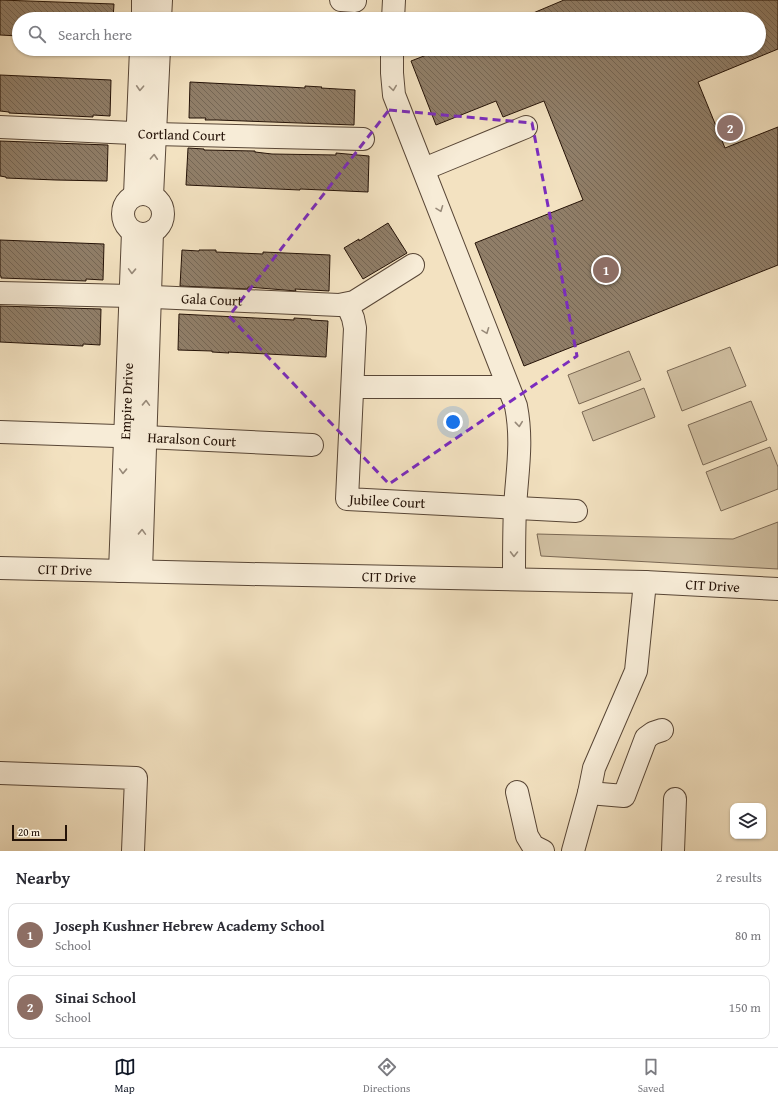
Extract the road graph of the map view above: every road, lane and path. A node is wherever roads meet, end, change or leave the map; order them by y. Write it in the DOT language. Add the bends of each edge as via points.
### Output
graph roads {
  1 [pos="143,0"];
  2 [pos="161,0"];
  3 [pos="341,0"];
  4 [pos="355,0"];
  5 [pos="394,0"];
  6 [pos="143,12"];
  7 [pos="160,12"];
  8 [pos="393,12"];
  9 [pos="142,56"];
  10 [pos="158,56"];
  11 [pos="392,56"];
  12 [pos="0,127"];
  13 [pos="526,127"];
  14 [pos="147,133"];
  15 [pos="363,139"];
  16 [pos="424,169"];
  17 [pos="144,196"];
  18 [pos="143,232"];
  19 [pos="413,265"];
  20 [pos="0,293"];
  21 [pos="140,297"];
  22 [pos="347,304"];
  23 [pos="507,387"];
  24 [pos="352,388"];
  25 [pos="0,432"];
  26 [pos="135,437"];
  27 [pos="312,445"];
  28 [pos="515,508"];
  29 [pos="576,511"];
  30 [pos="0,568"];
  31 [pos="130,571"];
  32 [pos="514,579"];
  33 [pos="645,582"];
  34 [pos="778,589"];
  35 [pos="662,730"];
  36 [pos="0,773"];
  37 [pos="517,792"];
  38 [pos="589,793"];
  39 [pos="675,799"];
  40 [pos="133,851"];
  41 [pos="543,851"];
  42 [pos="573,851"];
  43 [pos="673,851"];
  1 -- 6 [label="street"];
  2 -- 7 [label="street"];
  3 -- 4 [label="street"];
  5 -- 8 [label="street"];
  9 -- 14 [label="street, one-way"];
  10 -- 14 [label="street"];
  11 -- 16 [label="street, one-way" via="394,94"];
  12 -- 14 [label="street, Cortland Court"];
  13 -- 16 [label="street"];
  14 -- 15 [label="street, Cortland Court"];
  14 -- 17 [label="street"];
  16 -- 23 [label="street, one-way"];
  17 -- 18 [label="street" via="160,203 163,216 161,223"];
  17 -- 18 [label="street" via="130,198 125,204 122,216 124,223"];
  18 -- 21 [label="street, Empire Drive"];
  19 -- 22 [label="street, Gala Court"];
  20 -- 21 [label="street, Gala Court"];
  21 -- 22 [label="street, Gala Court"];
  21 -- 26 [label="street, Empire Drive"];
  22 -- 24 [label="street, Jubilee Court" via="355,328"];
  23 -- 24 [label="street"];
  23 -- 28 [label="street, one-way" via="516,406 519,424 520,446"];
  24 -- 28 [label="street, Jubilee Court" via="347,499"];
  25 -- 26 [label="street, Haralson Court"];
  26 -- 27 [label="street, Haralson Court"];
  26 -- 31 [label="street, Empire Drive"];
  28 -- 29 [label="street, Jubilee Court"];
  28 -- 32 [label="street, one-way"];
  30 -- 31 [label="street, CIT Drive"];
  31 -- 32 [label="street, CIT Drive"];
  32 -- 33 [label="street, CIT Drive"];
  33 -- 34 [label="street, CIT Drive"];
  33 -- 38 [label="street" via="636,671 594,768"];
  35 -- 38 [label="street" via="653,732 646,738 624,796"];
  36 -- 40 [label="street" via="136,778"];
  37 -- 41 [label="street" via="527,836 533,846"];
  38 -- 42 [label="street"];
  39 -- 43 [label="street"];
}
